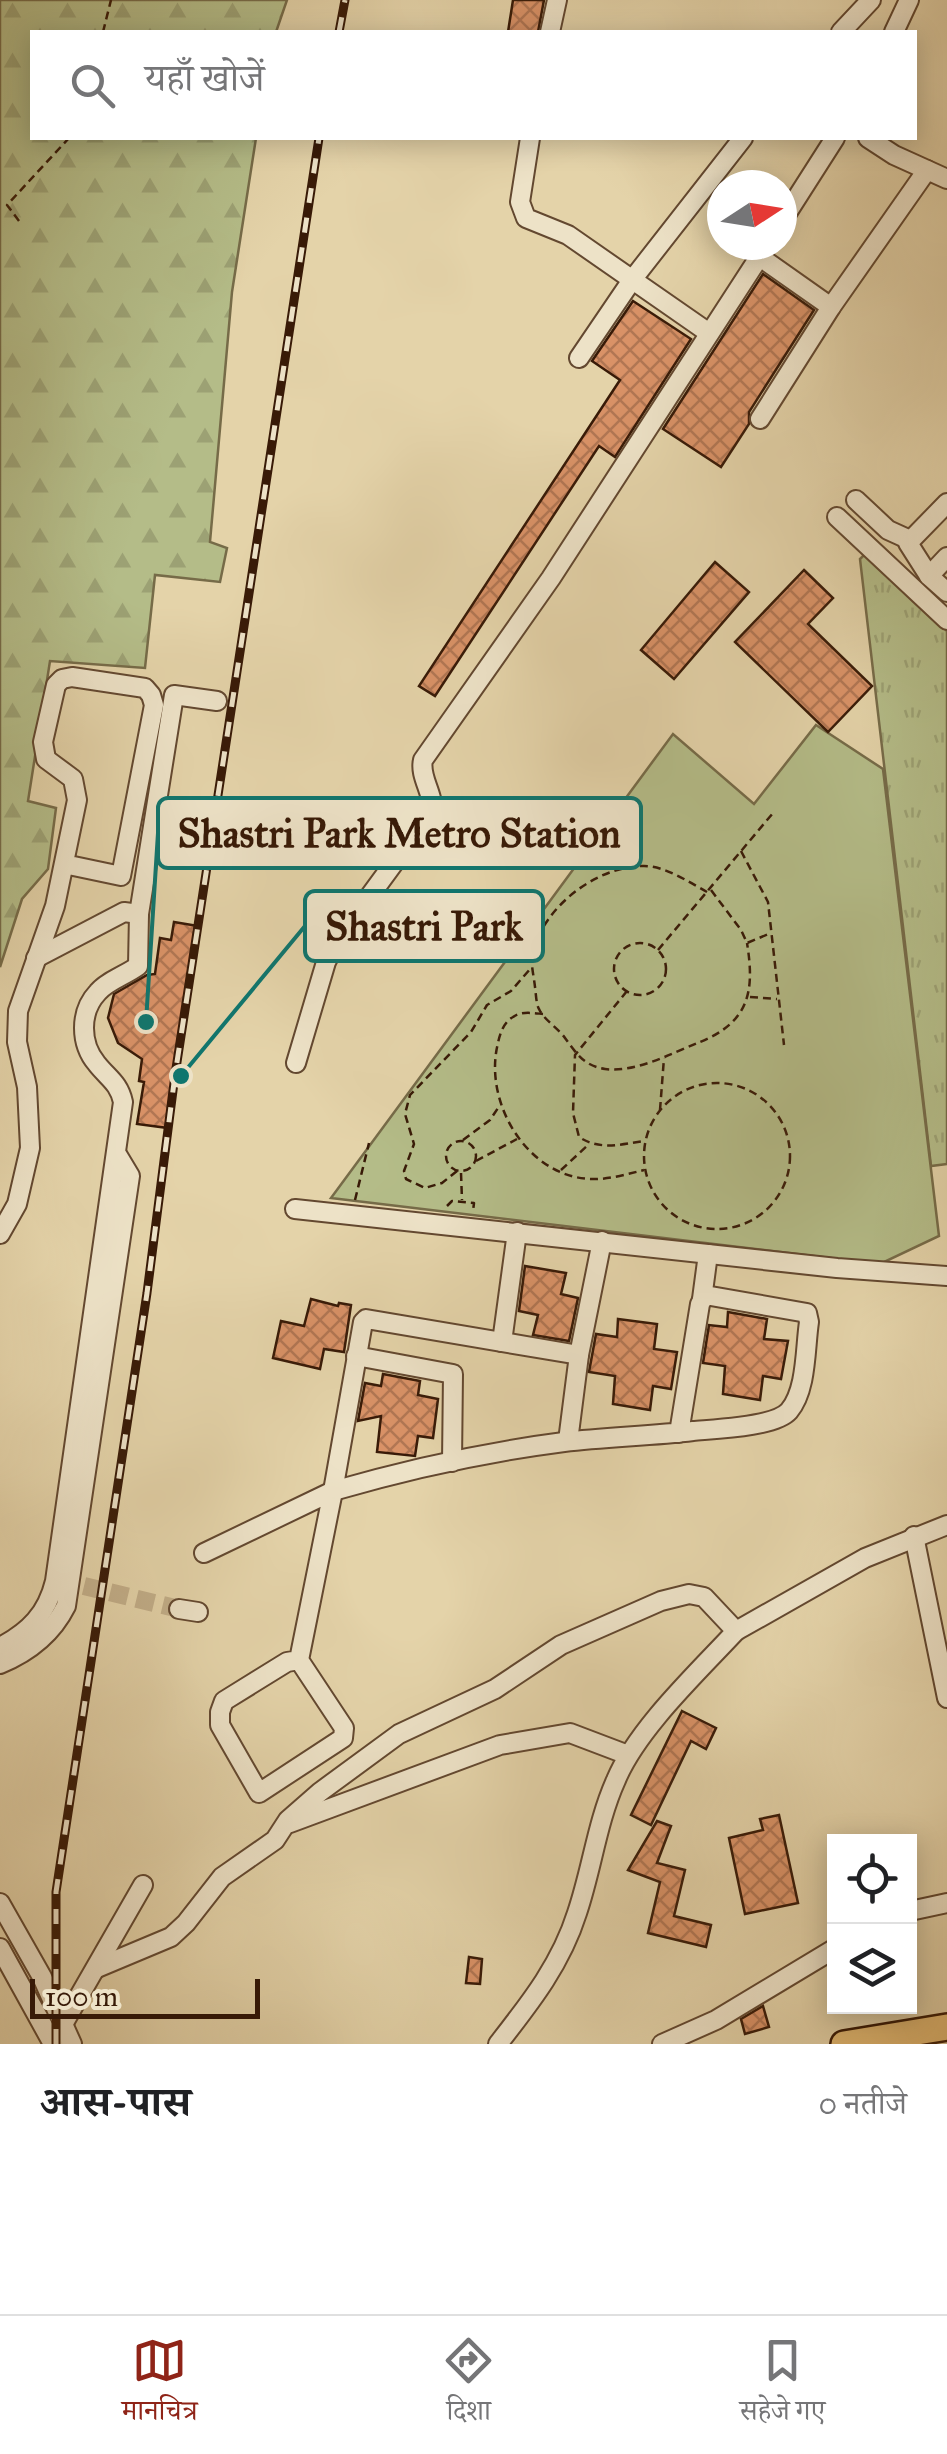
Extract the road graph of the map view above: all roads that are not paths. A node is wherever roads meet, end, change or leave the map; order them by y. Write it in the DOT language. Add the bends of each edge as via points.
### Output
graph roads {
  1 [pos="556,0"];
  2 [pos="871,0"];
  3 [pos="909,0"];
  4 [pos="550,30"];
  5 [pos="843,30"];
  6 [pos="895,30"];
  7 [pos="530,140"];
  8 [pos="741,140"];
  9 [pos="834,140"];
  10 [pos="871,140"];
  11 [pos="927,170"];
  12 [pos="947,179"];
  13 [pos="797,198"];
  14 [pos="758,260"];
  15 [pos="775,260"];
  16 [pos="632,280"];
  17 [pos="831,306"];
  18 [pos="708,333"];
  19 [pos="579,358"];
  20 [pos="760,419"];
  21 [pos="856,500"];
  22 [pos="947,503"];
  23 [pos="837,517"];
  24 [pos="910,540"];
  25 [pos="947,557"];
  26 [pos="929,576"];
  27 [pos="947,592"];
  28 [pos="947,620"];
  29 [pos="217,701"];
  30 [pos="64,864"];
  31 [pos="139,914"];
  32 [pos="36,958"];
  33 [pos="296,1062"];
  34 [pos="295,1208"];
  35 [pos="517,1232"];
  36 [pos="0,1234"];
  37 [pos="602,1241"];
  38 [pos="708,1254"];
  39 [pos="947,1276"];
  40 [pos="702,1299"];
  41 [pos="502,1342"];
  42 [pos="356,1356"];
  43 [pos="579,1356"];
  44 [pos="679,1433"];
  45 [pos="568,1442"];
  46 [pos="452,1462"];
  47 [pos="333,1492"];
  48 [pos="947,1525"];
  49 [pos="914,1536"];
  50 [pos="204,1553"];
  51 [pos="70,1584"];
  52 [pos="179,1609"];
  53 [pos="198,1612"];
  54 [pos="736,1631"];
  55 [pos="0,1648"];
  56 [pos="299,1660"];
  57 [pos="0,1664"];
  58 [pos="947,1698"];
  59 [pos="628,1755"];
  60 [pos="285,1825"];
  61 [pos="143,1885"];
  62 [pos="0,1903"];
  63 [pos="947,1903"];
  64 [pos="917,1910"];
  65 [pos="0,1948"];
  66 [pos="827,1953"];
  67 [pos="97,1968"];
  68 [pos="62,2026"];
  69 [pos="947,2027"];
  70 [pos="53,2044"];
  71 [pos="72,2044"];
  72 [pos="498,2044"];
  73 [pos="662,2044"];
  74 [pos="844,2044"];
  1 -- 4 [label="street"];
  2 -- 5 [label="street"];
  3 -- 6 [label="street"];
  7 -- 16 [label="street" via="520,202 526,218 568,235"];
  8 -- 16 [label="street"];
  9 -- 13 [label="street"];
  10 -- 11 [label="street"];
  11 -- 12 [label="street"];
  11 -- 17 [label="street"];
  14 -- 18 [label="street"];
  15 -- 17 [label="street"];
  16 -- 18 [label="street"];
  16 -- 19 [label="street"];
  17 -- 20 [label="street"];
  18 -- 33 [label="street" via="551,578 423,760 432,810 336,942"];
  21 -- 24 [label="street" via="888,530"];
  22 -- 24 [label="street"];
  23 -- 28 [label="street"];
  24 -- 26 [label="street"];
  25 -- 26 [label="street"];
  26 -- 27 [label="street"];
  29 -- 31 [label="street" via="174,695"];
  30 -- 30 [label="street" via="77,788 46,759 43,742 56,686 72,677 145,688 154,706 121,876"];
  30 -- 32 [label="street"];
  31 -- 32 [label="street" via="124,912"];
  31 -- 51 [label="street" via="138,966 99,990 83,1024 96,1064 121,1092 118,1156 130,1176"];
  32 -- 36 [label="street" via="18,1011 17,1042 30,1148 17,1204"];
  34 -- 35 [label="street"];
  35 -- 37 [label="street"];
  35 -- 41 [label="street"];
  37 -- 38 [label="street"];
  37 -- 43 [label="street"];
  38 -- 39 [label="street"];
  38 -- 40 [label="street"];
  40 -- 44 [label="street"];
  40 -- 44 [label="street" via="710,1294 807,1313 799,1392 779,1418"];
  41 -- 42 [label="street" via="371,1318 363,1322"];
  41 -- 43 [label="street"];
  42 -- 46 [label="street" via="454,1374"];
  42 -- 47 [label="street"];
  43 -- 45 [label="street"];
  44 -- 45 [label="street"];
  45 -- 46 [label="street"];
  46 -- 47 [label="street"];
  47 -- 50 [label="street"];
  47 -- 56 [label="street"];
  48 -- 49 [label="street"];
  49 -- 54 [label="street"];
  49 -- 58 [label="street"];
  51 -- 55 [label="street"];
  51 -- 57 [label="street" via="53,1628"];
  52 -- 53 [label="street"];
  54 -- 59 [label="street"];
  54 -- 60 [label="street" via="704,1597 660,1601 561,1645 496,1689 399,1734"];
  56 -- 56 [label="street" via="224,1701 220,1712 220,1725 259,1793 343,1738 344,1728"];
  59 -- 60 [label="street" via="570,1733 500,1744"];
  59 -- 72 [label="street" via="561,1953"];
  60 -- 67 [label="street" via="275,1840 222,1877 172,1936"];
  61 -- 67 [label="street"];
  62 -- 68 [label="street"];
  63 -- 64 [label="street"];
  65 -- 70 [label="street"];
  66 -- 73 [label="street" via="716,2020"];
  67 -- 68 [label="street"];
  68 -- 71 [label="street"];
  69 -- 74 [label="highway"];
}
